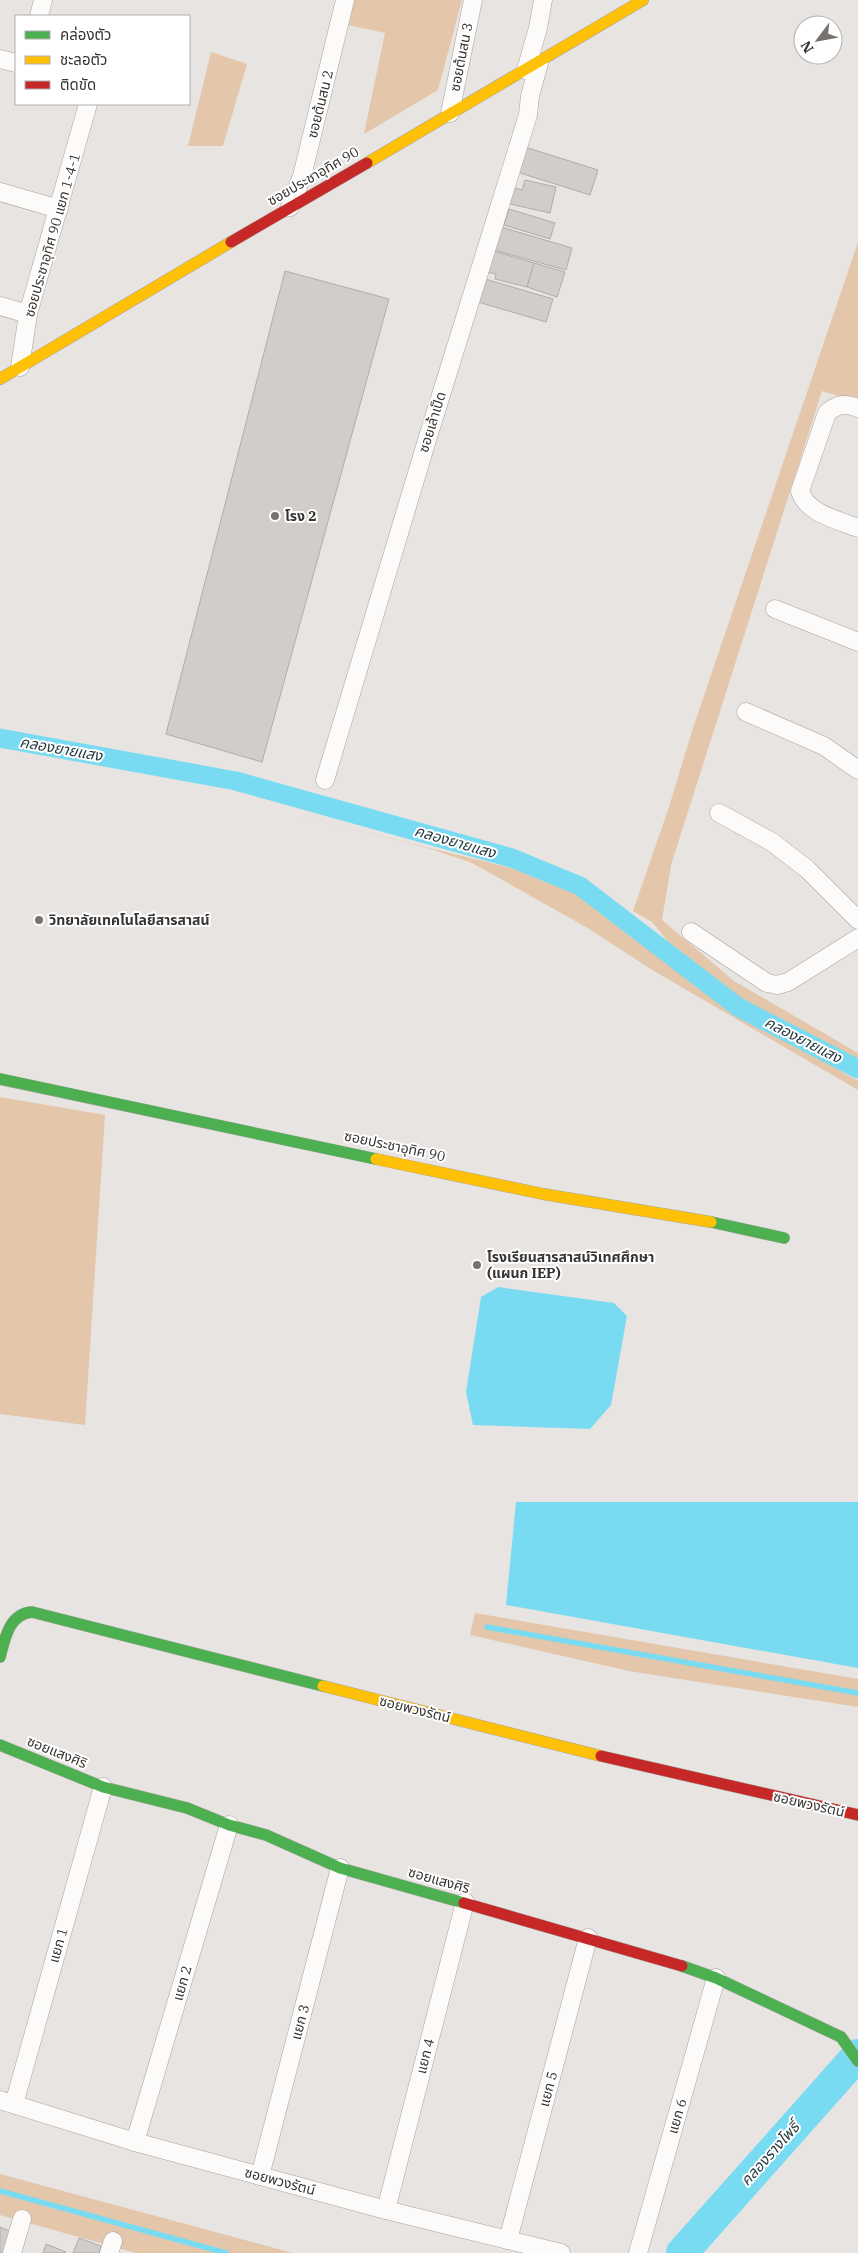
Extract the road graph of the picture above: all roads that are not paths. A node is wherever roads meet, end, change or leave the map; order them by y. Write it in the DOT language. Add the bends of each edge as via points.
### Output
graph roads {
  1 [pos="43,0"];
  2 [pos="345,0"];
  3 [pos="473,0"];
  4 [pos="543,0"];
  5 [pos="643,0"];
  6 [pos="39,15"];
  7 [pos="0,59"];
  8 [pos="15,63"];
  9 [pos="532,67"];
  10 [pos="88,105"];
  11 [pos="450,113"];
  12 [pos="0,192"];
  13 [pos="290,207"];
  14 [pos="58,209"];
  15 [pos="0,306"];
  16 [pos="28,314"];
  17 [pos="20,367"];
  18 [pos="0,379"];
  19 [pos="858,408"];
  20 [pos="858,528"];
  21 [pos="775,609"];
  22 [pos="858,642"];
  23 [pos="746,712"];
  24 [pos="858,770"];
  25 [pos="325,780"];
  26 [pos="719,813"];
  27 [pos="858,920"];
  28 [pos="691,932"];
  29 [pos="858,938"];
  30 [pos="0,1079"];
  31 [pos="784,1238"];
  32 [pos="5,1624"];
  33 [pos="0,1657"];
  34 [pos="0,1745"];
  35 [pos="103,1787"];
  36 [pos="858,1815"];
  37 [pos="230,1825"];
  38 [pos="340,1868"];
  39 [pos="465,1902"];
  40 [pos="588,1938"];
  41 [pos="716,1978"];
  42 [pos="858,2061"];
  43 [pos="7,2102"];
  44 [pos="136,2142"];
  45 [pos="260,2176"];
  46 [pos="386,2210"];
  47 [pos="22,2219"];
  48 [pos="508,2240"];
  49 [pos="12,2253"];
  50 [pos="561,2253"];
  51 [pos="638,2253"];
  1 -- 6 [label="street"];
  2 -- 13 [label="street, ซอยต้นสน 2" via="302,176"];
  3 -- 11 [label="street, ซอยต้นสน 3"];
  4 -- 9 [label="street, ซอยเล้าเป็ด"];
  5 -- 9 [label="street, ซอยประชาอุทิศ 90"];
  7 -- 8 [label="street"];
  9 -- 11 [label="street, ซอยประชาอุทิศ 90"];
  9 -- 25 [label="street, ซอยเล้าเป็ด" via="528,115"];
  10 -- 14 [label="street, ซอยประชาอุทิศ 90 แยก 1-4-1"];
  11 -- 13 [label="street, ซอยประชาอุทิศ 90"];
  12 -- 14 [label="street"];
  13 -- 17 [label="street, ซอยประชาอุทิศ 90"];
  14 -- 16 [label="street, ซอยประชาอุทิศ 90 แยก 1-4-1"];
  15 -- 16 [label="street"];
  16 -- 17 [label="street, ซอยประชาอุทิศ 90 แยก 1-4-1"];
  17 -- 18 [label="street, ซอยประชาอุทิศ 90"];
  19 -- 20 [label="street" via="844,404 827,413 800,491 809,507"];
  21 -- 22 [label="street"];
  23 -- 24 [label="street" via="824,746"];
  26 -- 27 [label="street" via="772,842 800,863"];
  28 -- 29 [label="street" via="767,983 777,985 788,982"];
  30 -- 31 [label="street, ซอยประชาอุทิศ 90" via="543,1194 723,1224"];
  32 -- 33 [label="street, ซอยพวงรัตน์"];
  32 -- 36 [label="street, ซอยพวงรัตน์" via="18,1615 32,1612 573,1749"];
  34 -- 35 [label="street, ซอยแสงศิริ"];
  35 -- 37 [label="street, ซอยแสงศิริ" via="187,1808"];
  35 -- 43 [label="street, แยก 1"];
  37 -- 38 [label="street, ซอยแสงศิริ" via="266,1836"];
  37 -- 44 [label="street, แยก 2"];
  38 -- 39 [label="street, ซอยแสงศิริ"];
  38 -- 45 [label="street, แยก 3"];
  39 -- 40 [label="street, ซอยแสงศิริ"];
  39 -- 46 [label="street, แยก 4"];
  40 -- 41 [label="street, ซอยแสงศิริ"];
  40 -- 48 [label="street, แยก 5"];
  41 -- 42 [label="street, ซอยแสงศิริ" via="841,2038"];
  41 -- 51 [label="street, แยก 6"];
  43 -- 44 [label="street, ซอยพวงรัตน์"];
  44 -- 45 [label="street, ซอยพวงรัตน์"];
  45 -- 46 [label="street, ซอยพวงรัตน์"];
  46 -- 48 [label="street, ซอยพวงรัตน์"];
  47 -- 49 [label="street"];
  48 -- 50 [label="street, ซอยพวงรัตน์"];
}
